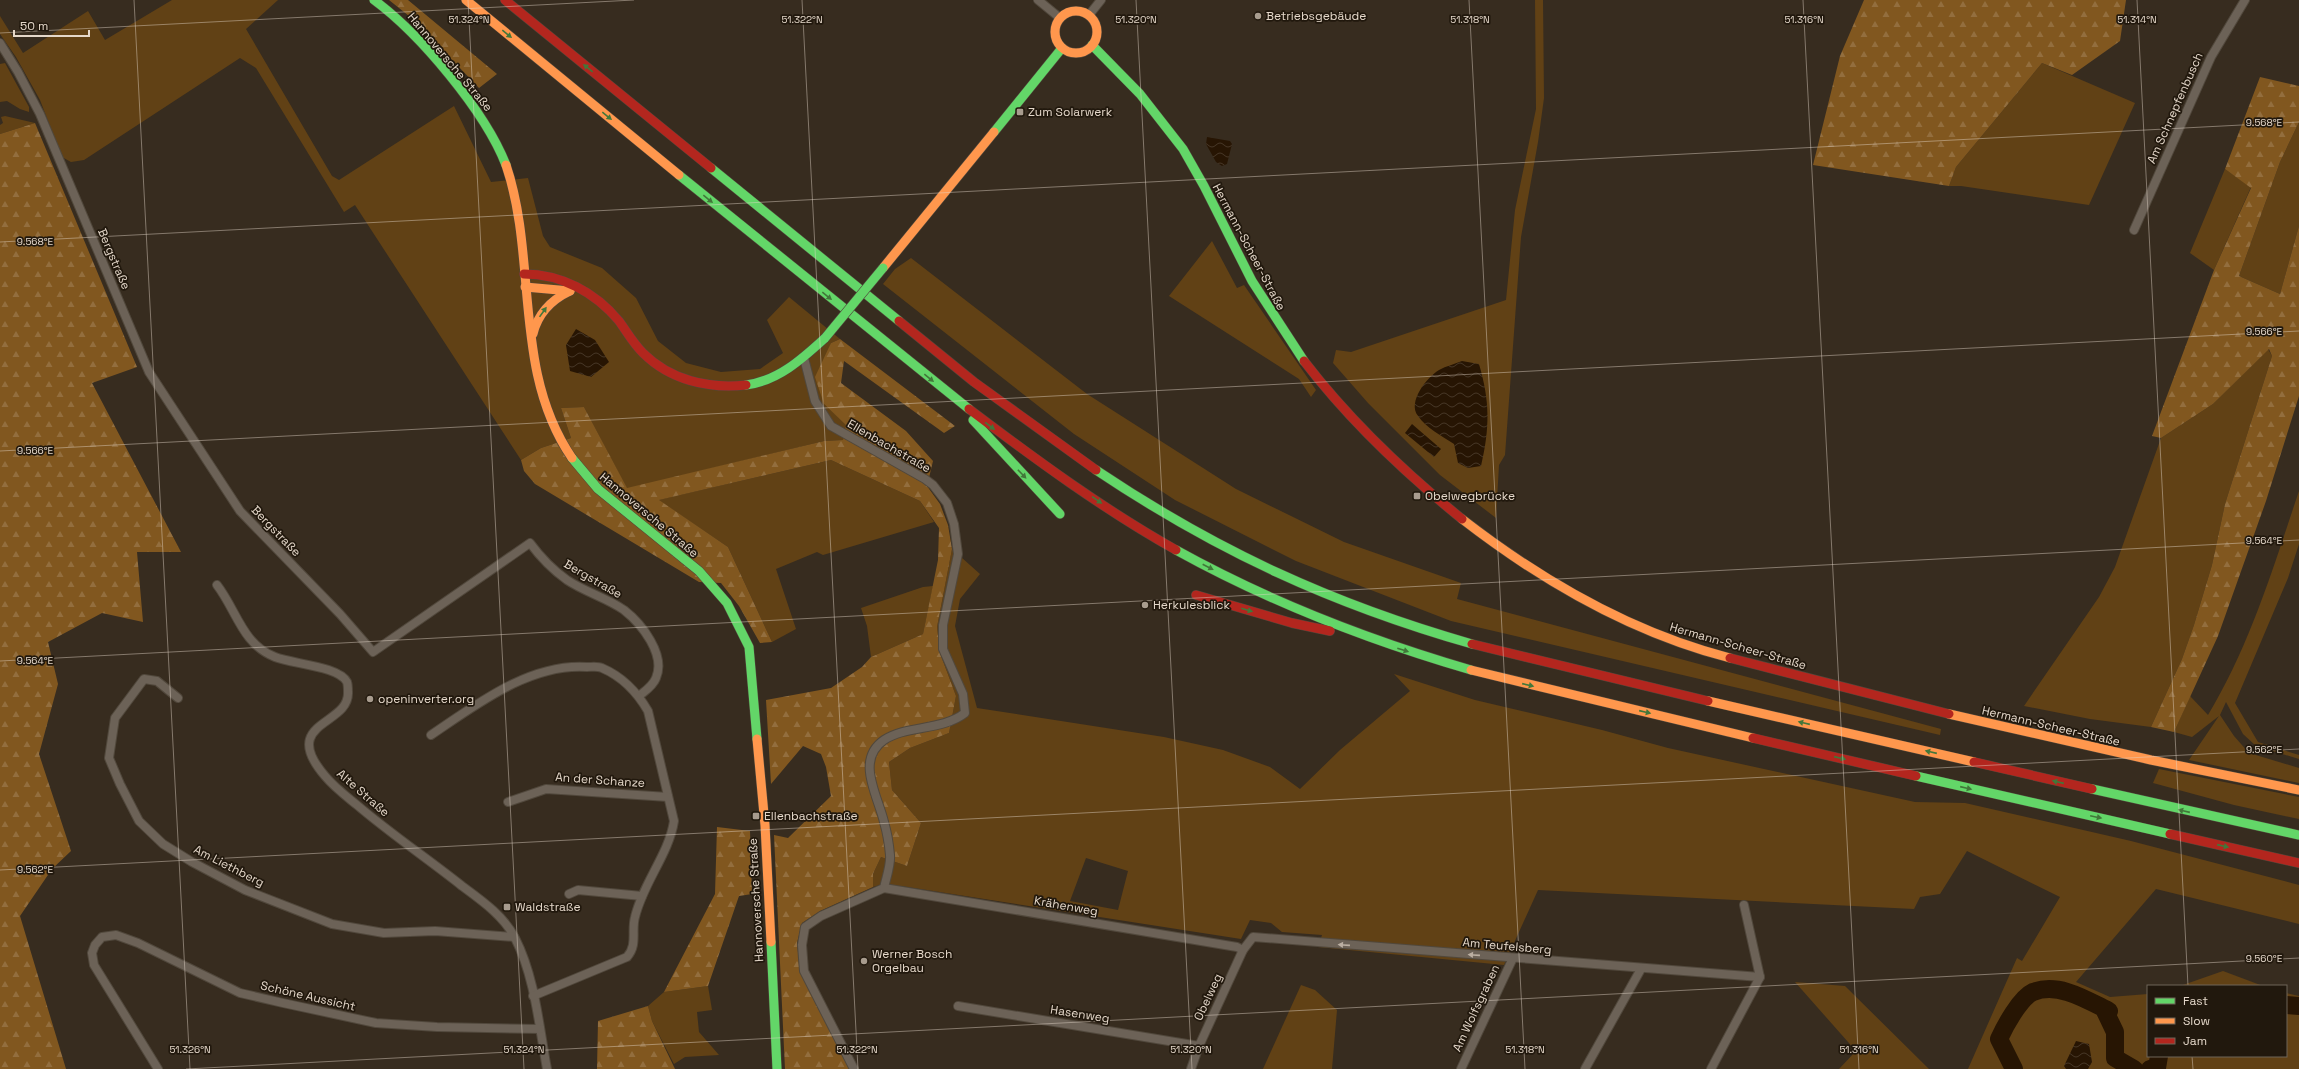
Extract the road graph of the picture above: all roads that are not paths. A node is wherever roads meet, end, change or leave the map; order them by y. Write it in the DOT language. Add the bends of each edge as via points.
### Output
graph roads {
  1 [pos="374,0"];
  2 [pos="466,0"];
  3 [pos="505,0"];
  4 [pos="1038,0"];
  5 [pos="1101,0"];
  6 [pos="2245,0"];
  7 [pos="1089,16"];
  8 [pos="1060,18"];
  9 [pos="0,43"];
  10 [pos="1092,45"];
  11 [pos="1062,48"];
  12 [pos="2134,230"];
  13 [pos="524,274"];
  14 [pos="525,287"];
  15 [pos="583,291"];
  16 [pos="570,292"];
  17 [pos="533,345"];
  18 [pos="804,358"];
  19 [pos="959,402"];
  20 [pos="1060,514"];
  21 [pos="216,585"];
  22 [pos="1196,596"];
  23 [pos="1366,638"];
  24 [pos="639,696"];
  25 [pos="178,698"];
  26 [pos="431,735"];
  27 [pos="2299,790"];
  28 [pos="668,797"];
  29 [pos="508,802"];
  30 [pos="2299,835"];
  31 [pos="2299,863"];
  32 [pos="884,888"];
  33 [pos="569,894"];
  34 [pos="642,896"];
  35 [pos="1744,905"];
  36 [pos="514,937"];
  37 [pos="1253,937"];
  38 [pos="1243,950"];
  39 [pos="1512,958"];
  40 [pos="1641,969"];
  41 [pos="1760,977"];
  42 [pos="533,996"];
  43 [pos="958,1006"];
  44 [pos="540,1029"];
  45 [pos="1199,1046"];
  46 [pos="158,1069"];
  47 [pos="547,1069"];
  48 [pos="777,1069"];
  49 [pos="854,1069"];
  50 [pos="1191,1069"];
  51 [pos="1462,1069"];
  52 [pos="1585,1069"];
  53 [pos="1711,1069"];
  1 -- 13 [label="main road, Hannoversche Straße" via="410,30 464,95 491,134 505,162 513,190"];
  2 -- 19 [label="main road, one-way"];
  30 -- 3 [label="main road, one-way" via="2222,820 1510,656 1375,615 1284,578 1145,503 1037,429 967,377"];
  4 -- 8 [label="street"];
  5 -- 7 [label="street"];
  6 -- 12 [label="street, Am Schnepfenbusch" via="2211,57"];
  7 -- 8 [label="main road" via="1076,11 1067,12"];
  7 -- 10 [label="main road" via="1096,30 1096,38"];
  8 -- 11 [label="main road" via="1055,34"];
  9 -- 24 [label="street, Bergstraße" via="40,114 138,350 153,378 240,511 340,614 373,652 530,543 554,571 624,611 645,632 658,655 658,668 656,679"];
  10 -- 11 [label="main road" via="1078,53"];
  10 -- 27 [label="main road, Hermann-Scheer-Straße" via="1125,78 1183,150 1262,299 1327,391 1368,437 1418,483 1494,544 1544,578 1619,619 1669,640 1710,653 2016,731 2193,770"];
  11 -- 18 [label="main road, bridge" via="825,338"];
  13 -- 14 [label="main road, Hannoversche Straße"];
  13 -- 15 [label="main road" via="554,276"];
  14 -- 16 [label="main road"];
  14 -- 17 [label="main road, Hannoversche Straße"];
  15 -- 16 [label="main road"];
  15 -- 18 [label="main road" via="609,309 638,347 655,364 694,383 728,387 752,384 780,374"];
  17 -- 16 [label="main road, one-way" via="534,329 540,315 550,303"];
  17 -- 48 [label="main road, Hannoversche Straße" via="539,381 550,415 574,463 595,487 716,588 740,623 749,647 765,825"];
  18 -- 32 [label="street, Ellenbachstraße" via="815,401 831,426 910,469 933,486 947,503 957,539 958,554 943,624 943,649 963,694 965,713 947,722 886,739 871,755 870,776 884,822 891,857"];
  19 -- 20 [label="main road, one-way" via="988,438"];
  19 -- 23 [label="main road, one-way" via="1021,449 1125,520 1189,558 1272,600"];
  21 -- 36 [label="street, Alte Straße" via="250,641 274,657 339,674 347,683 348,698 344,708 311,733 310,746 324,774 379,823 496,913"];
  22 -- 23 [label="main road, one-way" via="1292,623"];
  23 -- 31 [label="main road, one-way" via="1507,680"];
  24 -- 26 [label="street" via="628,684 601,668 572,666 521,680"];
  24 -- 28 [label="street" via="648,711"];
  25 -- 36 [label="street, Am Liethberg" via="158,681 144,679 115,718 109,758 139,821 163,844 246,890 332,924 384,933 435,931"];
  28 -- 29 [label="street, An der Schanze" via="546,789"];
  28 -- 34 [label="street" via="674,820 671,836"];
  32 -- 38 [label="street, Krähenweg"];
  32 -- 49 [label="street" via="821,916 805,927 802,945 804,971"];
  33 -- 34 [label="street" via="578,890"];
  34 -- 42 [label="street" via="635,916 633,951 628,957"];
  35 -- 41 [label="street"];
  36 -- 42 [label="street, Alte Straße" via="527,970"];
  37 -- 38 [label="street, Obelweg"];
  39 -- 37 [label="street, Am Teufelsberg, one-way"];
  38 -- 45 [label="street, Obelweg"];
  39 -- 40 [label="street, Am Teufelsberg"];
  39 -- 51 [label="street, Am Wolfsgraben"];
  40 -- 41 [label="street, Am Teufelsberg"];
  40 -- 52 [label="street"];
  41 -- 53 [label="street"];
  42 -- 44 [label="street, Alte Straße"];
  43 -- 45 [label="street, Hasenweg"];
  44 -- 46 [label="street, Schöne Aussicht" via="376,1023 240,993 138,943 116,935 102,937 92,953 94,965"];
  44 -- 47 [label="street, Alte Straße"];
  45 -- 50 [label="street, Obelweg"];
}
